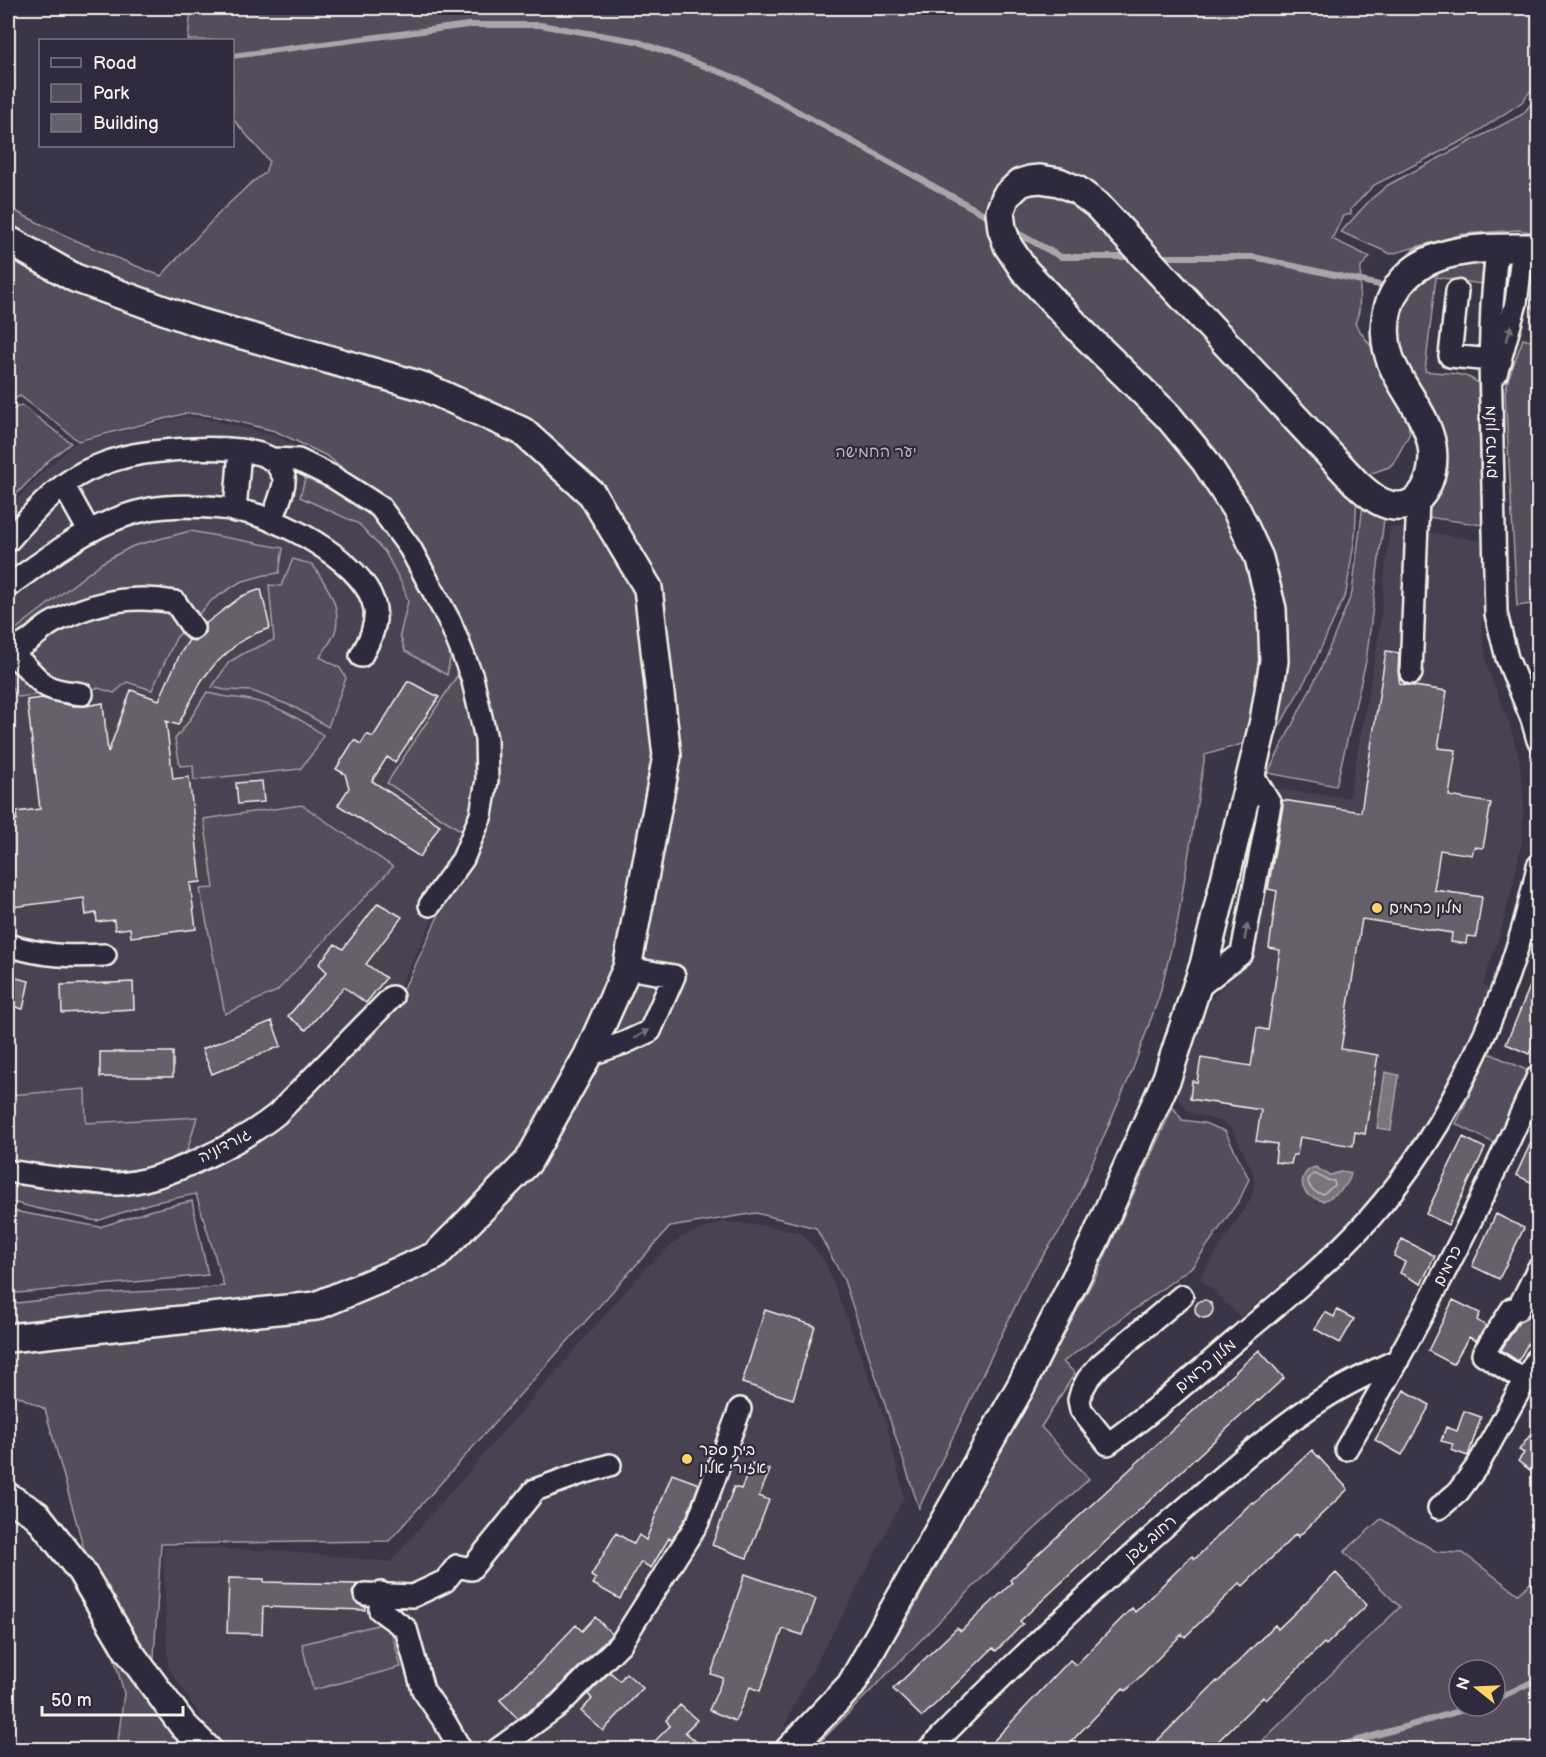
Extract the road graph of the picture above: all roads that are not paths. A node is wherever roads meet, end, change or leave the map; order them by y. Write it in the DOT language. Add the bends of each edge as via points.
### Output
graph roads {
  1 [pos="8,240"];
  2 [pos="1520,248"];
  3 [pos="1457,291"];
  4 [pos="1495,361"];
  5 [pos="240,450"];
  6 [pos="270,459"];
  7 [pos="64,486"];
  8 [pos="1418,498"];
  9 [pos="235,511"];
  10 [pos="272,521"];
  11 [pos="89,531"];
  12 [pos="8,541"];
  13 [pos="8,586"];
  14 [pos="193,628"];
  15 [pos="8,652"];
  16 [pos="361,656"];
  17 [pos="1411,673"];
  18 [pos="82,694"];
  19 [pos="1539,740"];
  20 [pos="1539,866"];
  21 [pos="430,905"];
  22 [pos="8,945"];
  23 [pos="105,955"];
  24 [pos="627,968"];
  25 [pos="392,997"];
  26 [pos="588,1055"];
  27 [pos="1539,1076"];
  28 [pos="8,1171"];
  29 [pos="1539,1269"];
  30 [pos="1182,1296"];
  31 [pos="8,1338"];
  32 [pos="1539,1357"];
  33 [pos="1398,1360"];
  34 [pos="1526,1381"];
  35 [pos="740,1408"];
  36 [pos="1346,1449"];
  37 [pos="610,1465"];
  38 [pos="8,1497"];
  39 [pos="1439,1508"];
  40 [pos="208,1749"];
  41 [pos="461,1749"];
  42 [pos="497,1749"];
  43 [pos="789,1749"];
  44 [pos="928,1749"];
  1 -- 24 [label="main road" via="75,278 194,321 425,387 522,431 592,494 648,588 667,756"];
  2 -- 4 [label="street, מלון כרמים" via="1492,305"];
  2 -- 8 [label="main road" via="1468,250 1430,260 1403,280 1387,310 1386,344 1392,363 1425,423 1434,461 1432,476"];
  3 -- 4 [label="street" via="1450,356"];
  4 -- 19 [label="street, מלון כרמים" via="1490,388 1496,614 1507,658"];
  5 -- 6 [label="street"];
  5 -- 7 [label="street" via="153,452 122,458 85,472"];
  5 -- 9 [label="street"];
  6 -- 10 [label="street" via="284,478"];
  6 -- 21 [label="street" via="298,460 380,507 410,548 450,622 472,677 486,739 487,780 481,815 463,858"];
  7 -- 11 [label="street"];
  7 -- 12 [label="street"];
  8 -- 17 [label="street"];
  8 -- 43 [label="main road" via="1396,505 1369,495 1085,195 1059,182 1040,179 1020,183 1006,196 1000,220 1013,255 1084,334 1168,416 1205,461 1237,511 1259,558 1272,609 1274,661 1264,721 1204,965 1167,1078 1095,1240 1021,1386 850,1685"];
  9 -- 10 [label="street"];
  9 -- 11 [label="street" via="185,506 151,509 116,518"];
  10 -- 16 [label="street" via="337,557 359,578 375,609 370,640"];
  11 -- 13 [label="street"];
  14 -- 15 [label="street" via="175,602 125,598 87,607 47,625 28,643"];
  15 -- 18 [label="street" via="53,689"];
  20 -- 30 [label="street, מלון כרמים" via="1519,939 1488,1026 1446,1108 1396,1185 1318,1271 1169,1398 1108,1444 1081,1410 1082,1390 1101,1364"];
  22 -- 23 [label="street" via="70,957"];
  24 -- 26 [label="main road"];
  26 -- 24 [label="street, one-way" via="650,1031 674,976"];
  25 -- 28 [label="street, גורדוניה" via="277,1114 230,1144 182,1167 145,1180 116,1184"];
  26 -- 31 [label="main road" via="528,1162 435,1256 316,1306"];
  27 -- 33 [label="street, כרמים" via="1477,1210"];
  29 -- 34 [label="street" via="1518,1309 1512,1309 1483,1354"];
  32 -- 34 [label="street"];
  33 -- 36 [label="street, כרמים"];
  33 -- 44 [label="street, רחוב גפן" via="1322,1399 1238,1463 1030,1648"];
  34 -- 39 [label="street" via="1478,1465 1458,1492"];
  35 -- 42 [label="street" via="698,1522 621,1643 559,1705"];
  37 -- 41 [label="street" via="535,1490 471,1569 457,1566 445,1581 413,1596 373,1593 380,1610 406,1629 423,1690"];
  38 -- 40 [label="main road" via="37,1515 81,1570 127,1649 183,1725"];
}
